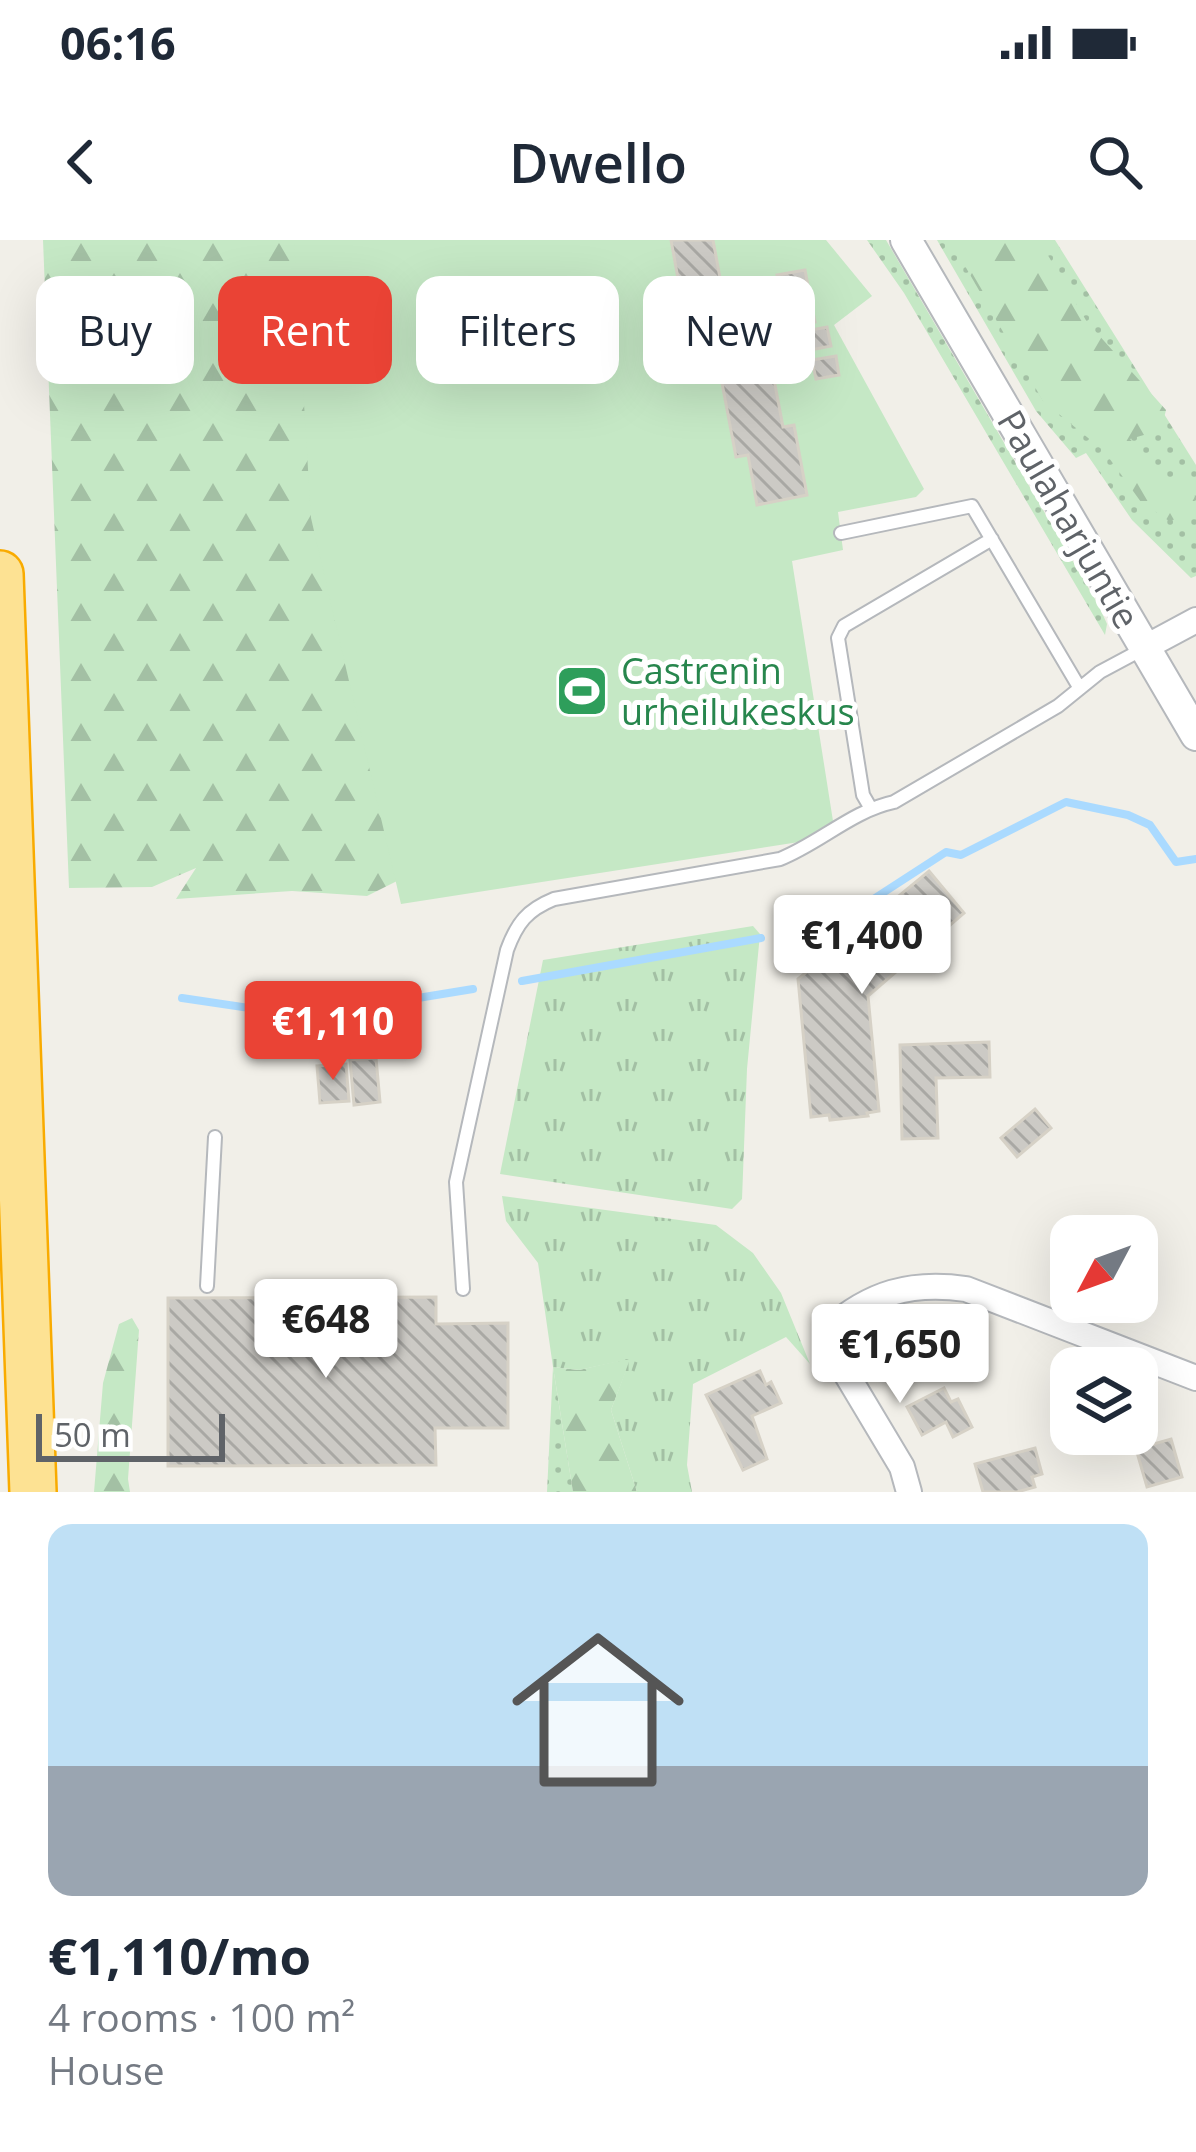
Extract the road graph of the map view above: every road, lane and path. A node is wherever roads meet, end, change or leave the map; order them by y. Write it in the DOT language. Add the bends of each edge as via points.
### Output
graph roads {
  1 [pos="906,240"];
  2 [pos="842,533"];
  3 [pos="992,539"];
  4 [pos="0,574"];
  5 [pos="1196,620"];
  6 [pos="1144,649"];
  7 [pos="1079,688"];
  8 [pos="1196,735"];
  9 [pos="870,807"];
  10 [pos="215,1136"];
  11 [pos="207,1286"];
  12 [pos="463,1289"];
  13 [pos="1196,1378"];
  14 [pos="32,1492"];
  15 [pos="909,1492"];
  1 -- 6 [label="street, Paulaharjuntie"];
  2 -- 3 [label="lane" via="972,506"];
  3 -- 7 [label="lane"];
  3 -- 9 [label="lane" via="844,626 838,638"];
  4 -- 14 [label="highway"];
  5 -- 6 [label="street"];
  6 -- 7 [label="lane"];
  6 -- 8 [label="street, Paulaharjuntie"];
  7 -- 9 [label="lane" via="894,802"];
  9 -- 12 [label="lane" via="780,859 554,899 517,924 456,1182"];
  10 -- 11 [label="lane"];
  13 -- 15 [label="street" via="966,1289 932,1284 872,1298 828,1330 829,1345"];
}
